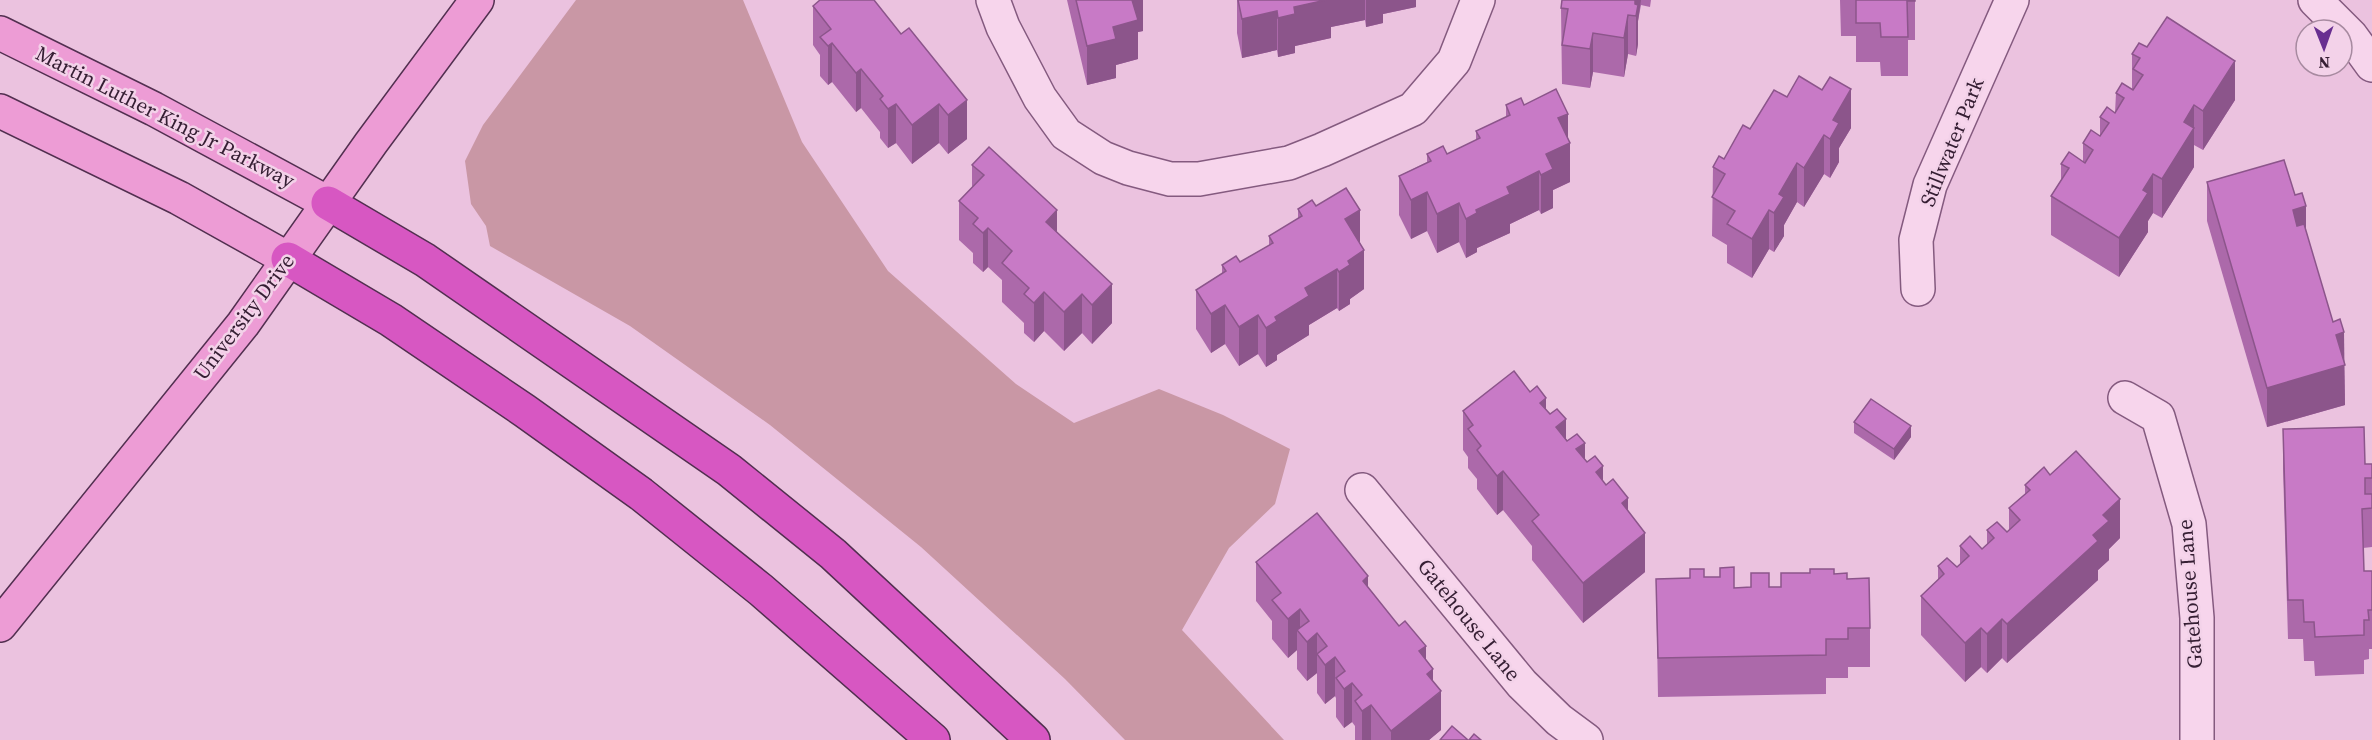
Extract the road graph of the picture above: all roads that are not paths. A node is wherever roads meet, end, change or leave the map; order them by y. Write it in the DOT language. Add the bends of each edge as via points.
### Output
graph roads {
  1 [pos="477,0"];
  2 [pos="993,0"];
  3 [pos="1478,0"];
  4 [pos="2012,0"];
  5 [pos="2315,0"];
  6 [pos="0,33"];
  7 [pos="2372,65"];
  8 [pos="0,111"];
  9 [pos="328,203"];
  10 [pos="288,259"];
  11 [pos="1918,289"];
  12 [pos="2125,398"];
  13 [pos="1362,490"];
  14 [pos="0,625"];
  15 [pos="933,740"];
  16 [pos="1033,740"];
  17 [pos="1586,740"];
  18 [pos="2197,740"];
  1 -- 9 [label="main road, University Drive"];
  2 -- 3 [label="street" via="1040,98 1066,134 1103,158 1128,168 1170,179 1199,179 1288,163 1413,109 1454,61"];
  4 -- 11 [label="street, Stillwater Park" via="1930,186 1916,240"];
  5 -- 7 [label="street" via="2351,36"];
  6 -- 9 [label="main road, Martin Luther King Jr Parkway" via="154,109"];
  8 -- 10 [label="main road" via="179,198"];
  9 -- 10 [label="main road, University Drive"];
  9 -- 16 [label="highway" via="425,260 729,470 833,554"];
  10 -- 14 [label="main road, University Drive" via="243,324"];
  10 -- 15 [label="highway" via="391,320 641,494 769,597"];
  12 -- 18 [label="street, Gatehouse Lane" via="2158,417 2189,524 2197,618"];
  13 -- 17 [label="street, Gatehouse Lane" via="1522,684"];
}
